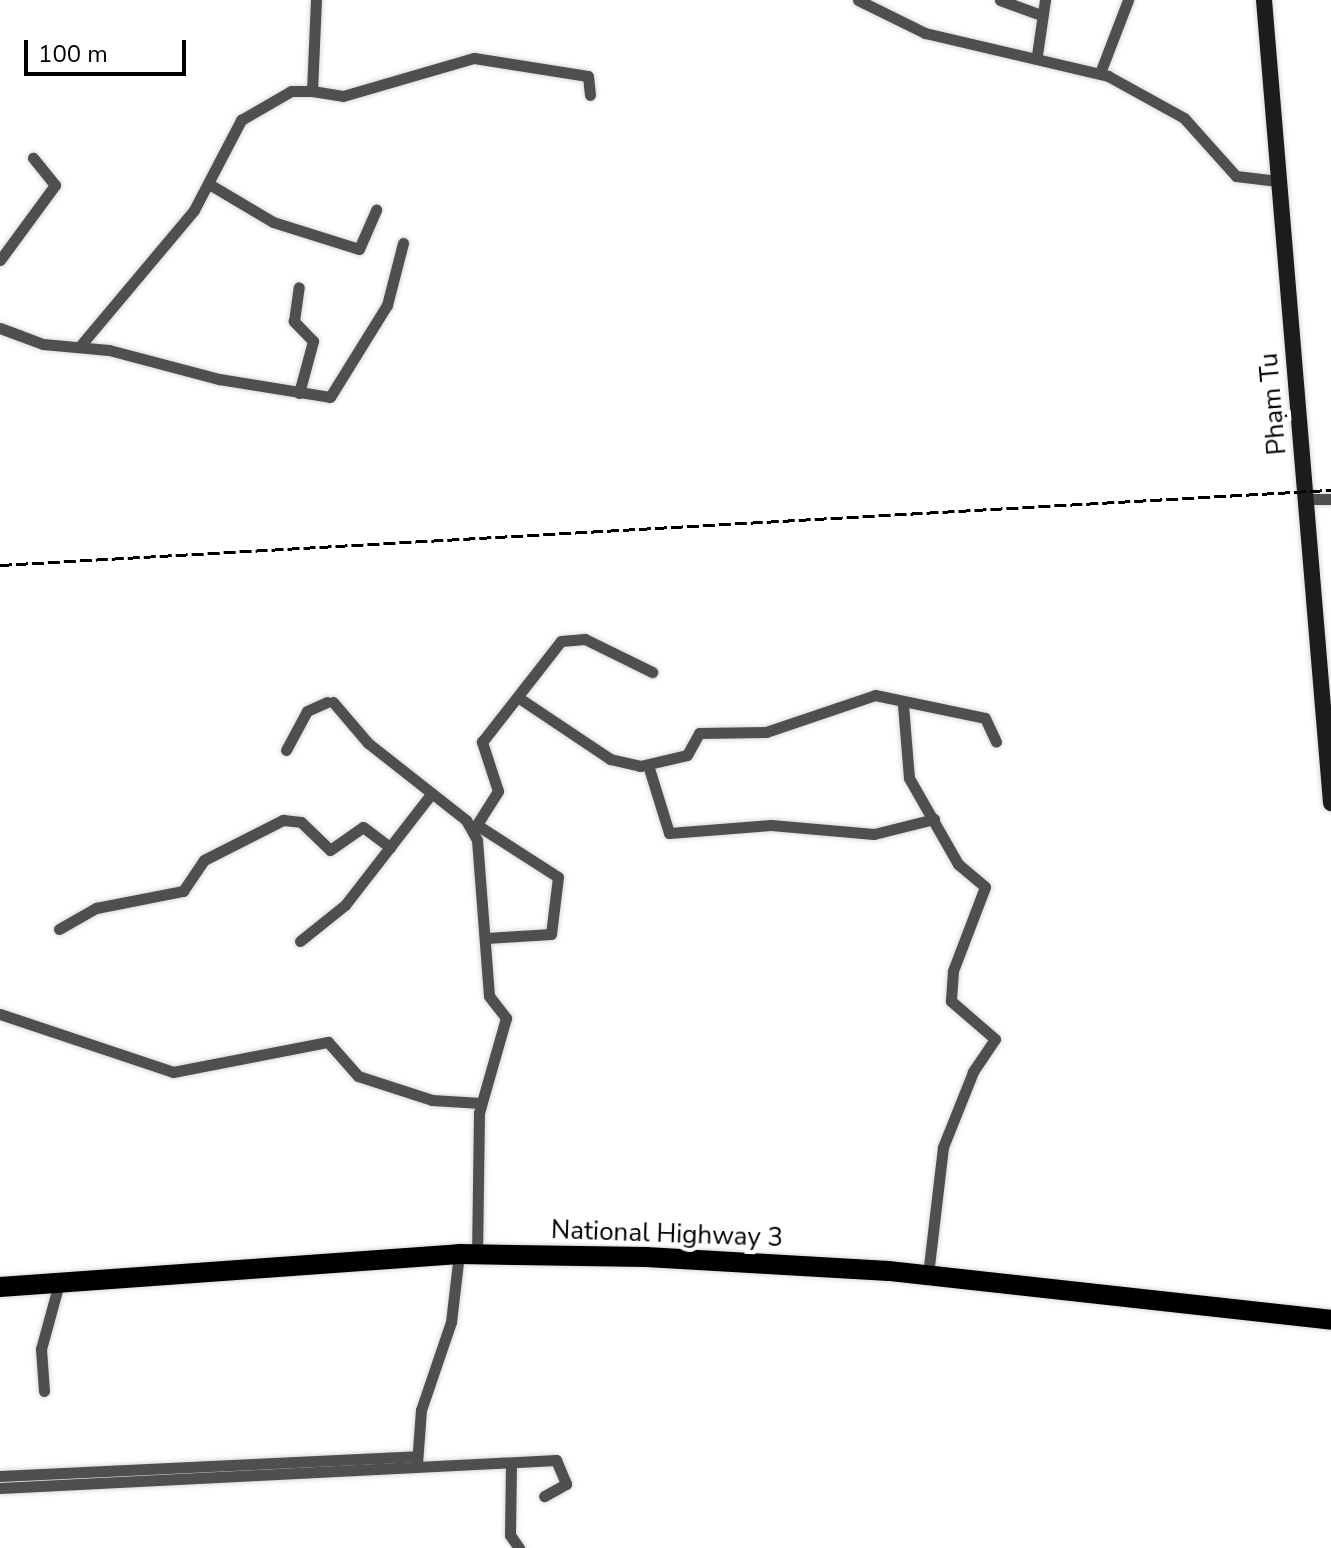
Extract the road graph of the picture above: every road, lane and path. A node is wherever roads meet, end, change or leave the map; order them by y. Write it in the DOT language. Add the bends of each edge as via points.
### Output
graph roads {
  1 [pos="316,0"];
  2 [pos="858,0"];
  3 [pos="1000,0"];
  4 [pos="1045,0"];
  5 [pos="1128,0"];
  6 [pos="1264,0"];
  7 [pos="1041,15"];
  8 [pos="1037,55"];
  9 [pos="1100,73"];
  10 [pos="312,91"];
  11 [pos="590,95"];
  12 [pos="33,158"];
  13 [pos="1278,181"];
  14 [pos="209,184"];
  15 [pos="376,210"];
  16 [pos="403,243"];
  17 [pos="0,260"];
  18 [pos="299,287"];
  19 [pos="0,328"];
  20 [pos="80,346"];
  21 [pos="299,393"];
  22 [pos="1306,499"];
  23 [pos="1331,499"];
  24 [pos="652,672"];
  25 [pos="519,698"];
  26 [pos="903,705"];
  27 [pos="996,742"];
  28 [pos="286,750"];
  29 [pos="648,765"];
  30 [pos="431,794"];
  31 [pos="1331,803"];
  32 [pos="934,819"];
  33 [pos="475,827"];
  34 [pos="390,847"];
  35 [pos="59,929"];
  36 [pos="486,938"];
  37 [pos="300,941"];
  38 [pos="0,1014"];
  39 [pos="481,1103"];
  40 [pos="468,1254"];
  41 [pos="928,1275"];
  42 [pos="59,1283"];
  43 [pos="0,1287"];
  44 [pos="1331,1320"];
  45 [pos="44,1391"];
  46 [pos="417,1463"];
  47 [pos="511,1463"];
  48 [pos="217,1475"];
  49 [pos="0,1476"];
  50 [pos="0,1488"];
  51 [pos="544,1496"];
  52 [pos="519,1548"];
  1 -- 10 [label="street"];
  2 -- 8 [label="street" via="925,33"];
  3 -- 7 [label="street"];
  4 -- 7 [label="street"];
  5 -- 9 [label="street"];
  6 -- 13 [label="street, Phạm Tu"];
  7 -- 8 [label="street"];
  8 -- 9 [label="street"];
  9 -- 13 [label="street" via="1184,118 1236,176"];
  10 -- 11 [label="street" via="343,96 474,58 588,76"];
  10 -- 14 [label="street" via="291,91 241,120"];
  12 -- 17 [label="street" via="55,185"];
  13 -- 22 [label="street, Phạm Tu"];
  14 -- 15 [label="street" via="273,222 359,249"];
  14 -- 20 [label="street"];
  16 -- 21 [label="street" via="387,305 333,394"];
  18 -- 21 [label="street" via="294,321 313,341"];
  19 -- 20 [label="street" via="43,344"];
  20 -- 21 [label="street"];
  22 -- 23 [label="street"];
  22 -- 31 [label="street, Phạm Tu"];
  24 -- 25 [label="street" via="585,639 561,641"];
  25 -- 29 [label="street" via="610,759"];
  25 -- 33 [label="street" via="482,742 498,784"];
  26 -- 27 [label="street" via="985,718"];
  26 -- 29 [label="street" via="865,696 766,732 703,732 687,755"];
  26 -- 32 [label="street" via="909,778"];
  28 -- 30 [label="street" via="307,711 330,702 368,743"];
  29 -- 32 [label="street" via="669,833 771,825 874,834"];
  30 -- 33 [label="street"];
  30 -- 34 [label="street"];
  32 -- 41 [label="street" via="958,864 985,887 953,971 951,1001 995,1039 973,1072 943,1147"];
  33 -- 36 [label="street"];
  33 -- 36 [label="street" via="558,877 551,934"];
  34 -- 35 [label="street" via="363,827 330,850 301,822 283,820 204,860 183,891 96,908"];
  34 -- 37 [label="street" via="345,905"];
  36 -- 39 [label="street" via="489,996 506,1018"];
  38 -- 39 [label="street" via="173,1072 328,1042 358,1076 432,1100"];
  39 -- 40 [label="street"];
  40 -- 41 [label="highway, National Highway 3"];
  40 -- 42 [label="highway, National Highway 3"];
  40 -- 46 [label="street"];
  41 -- 44 [label="highway, National Highway 3"];
  42 -- 43 [label="highway, National Highway 3"];
  42 -- 45 [label="street" via="41,1349"];
  46 -- 47 [label="street"];
  46 -- 48 [label="street"];
  47 -- 51 [label="street" via="562,1464 566,1484"];
  47 -- 52 [label="street" via="510,1535"];
  48 -- 49 [label="street"];
  48 -- 50 [label="street"];
}
